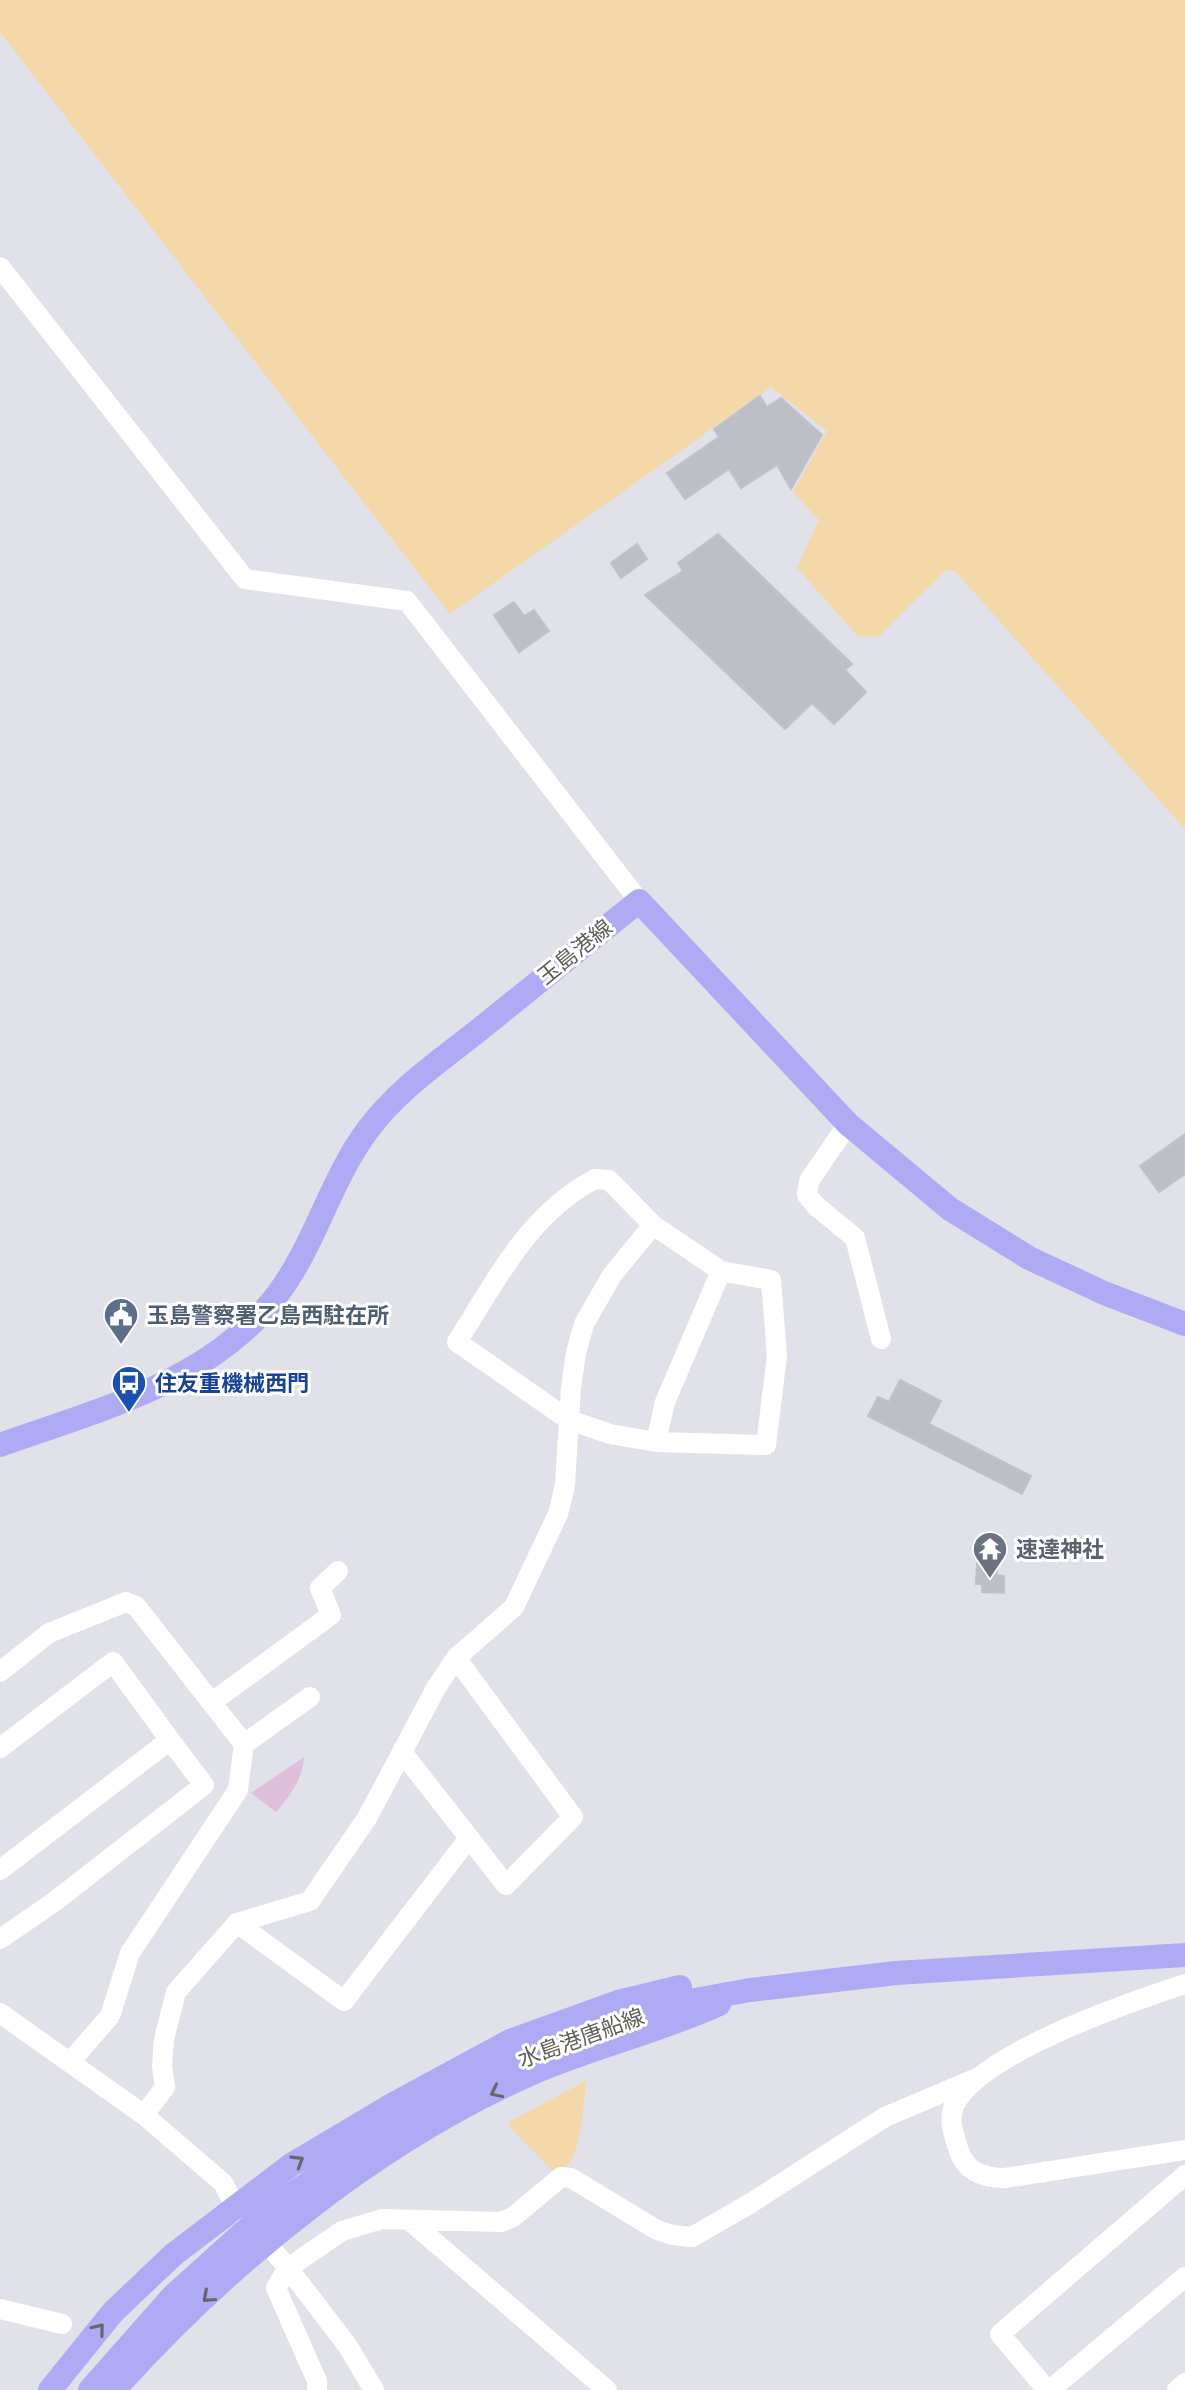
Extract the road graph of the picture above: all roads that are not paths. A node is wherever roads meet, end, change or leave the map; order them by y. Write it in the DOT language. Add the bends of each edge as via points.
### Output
graph roads {
  1 [pos="0,267"];
  2 [pos="639,901"];
  3 [pos="848,1124"];
  4 [pos="653,1225"];
  5 [pos="721,1271"];
  6 [pos="1185,1324"];
  7 [pos="881,1339"];
  8 [pos="569,1420"];
  9 [pos="656,1442"];
  10 [pos="0,1445"];
  11 [pos="338,1571"];
  12 [pos="456,1658"];
  13 [pos="0,1672"];
  14 [pos="310,1697"];
  15 [pos="212,1702"];
  16 [pos="170,1740"];
  17 [pos="244,1744"];
  18 [pos="0,1748"];
  19 [pos="402,1752"];
  20 [pos="469,1838"];
  21 [pos="0,1870"];
  22 [pos="237,1923"];
  23 [pos="0,1939"];
  24 [pos="1185,1955"];
  25 [pos="1185,1984"];
  26 [pos="750,1990"];
  27 [pos="5,2020"];
  28 [pos="70,2062"];
  29 [pos="977,2078"];
  30 [pos="144,2115"];
  31 [pos="1185,2150"];
  32 [pos="1185,2175"];
  33 [pos="235,2206"];
  34 [pos="409,2220"];
  35 [pos="266,2244"];
  36 [pos="288,2268"];
  37 [pos="1185,2277"];
  38 [pos="0,2309"];
  39 [pos="62,2324"];
  40 [pos="1185,2383"];
  41 [pos="50,2390"];
  42 [pos="90,2390"];
  43 [pos="114,2390"];
  44 [pos="317,2390"];
  45 [pos="374,2390"];
  46 [pos="607,2390"];
  47 [pos="1049,2390"];
  48 [pos="1177,2390"];
  1 -- 2 [label="street" via="245,579 407,601"];
  2 -- 3 [label="main road"];
  2 -- 10 [label="main road, 玉島港線" via="406,1088 367,1131 277,1294 237,1338 185,1374"];
  3 -- 6 [label="main road" via="950,1209 1029,1258"];
  3 -- 7 [label="street" via="809,1181 807,1195 855,1238"];
  4 -- 5 [label="street"];
  4 -- 8 [label="street" via="612,1275 584,1324"];
  4 -- 8 [label="street" via="609,1180 595,1179 576,1189 529,1230 457,1342"];
  5 -- 9 [label="street" via="665,1402"];
  5 -- 9 [label="street" via="771,1280 777,1356 766,1445"];
  8 -- 9 [label="street"];
  8 -- 12 [label="street" via="558,1514 514,1607"];
  11 -- 15 [label="street" via="320,1588 331,1615"];
  12 -- 19 [label="street"];
  12 -- 20 [label="street" via="573,1817 506,1885"];
  13 -- 15 [label="street" via="49,1633 126,1602 136,1606"];
  14 -- 17 [label="street"];
  15 -- 17 [label="street"];
  16 -- 18 [label="street" via="113,1662"];
  16 -- 21 [label="street"];
  16 -- 23 [label="street" via="204,1785"];
  17 -- 28 [label="street" via="238,1790 130,1953 110,2016"];
  19 -- 20 [label="street"];
  19 -- 22 [label="street" via="367,1818 310,1901"];
  20 -- 22 [label="street" via="344,2001"];
  22 -- 30 [label="street" via="176,1992 164,2039 165,2087"];
  24 -- 26 [label="main road, 水島港唐船線" via="1006,1964"];
  25 -- 29 [label="street" via="1086,2020 996,2063"];
  33 -- 26 [label="main road, one-way" via="377,2113 510,2041 618,2002 685,1986"];
  26 -- 35 [label="main road, one-way" via="684,2020 537,2072 434,2123 318,2200"];
  26 -- 42 [label="main road, 水島港唐船線" via="633,2017 522,2058 392,2125 265,2213 173,2296"];
  27 -- 28 [label="street"];
  28 -- 30 [label="street"];
  29 -- 31 [label="street" via="954,2106 950,2123 959,2153 979,2175 1005,2178"];
  29 -- 34 [label="street" via="885,2117 692,2237 657,2230 561,2177 501,2222"];
  30 -- 33 [label="street" via="223,2183"];
  32 -- 47 [label="street" via="1000,2334"];
  33 -- 35 [label="street"];
  41 -- 33 [label="main road, one-way" via="113,2312"];
  34 -- 36 [label="street" via="382,2219 342,2231"];
  34 -- 46 [label="street"];
  35 -- 36 [label="street"];
  35 -- 43 [label="main road, one-way" via="152,2347"];
  36 -- 44 [label="street" via="276,2288"];
  36 -- 45 [label="street"];
  37 -- 47 [label="street"];
  38 -- 39 [label="street"];
  40 -- 48 [label="street"];
}
